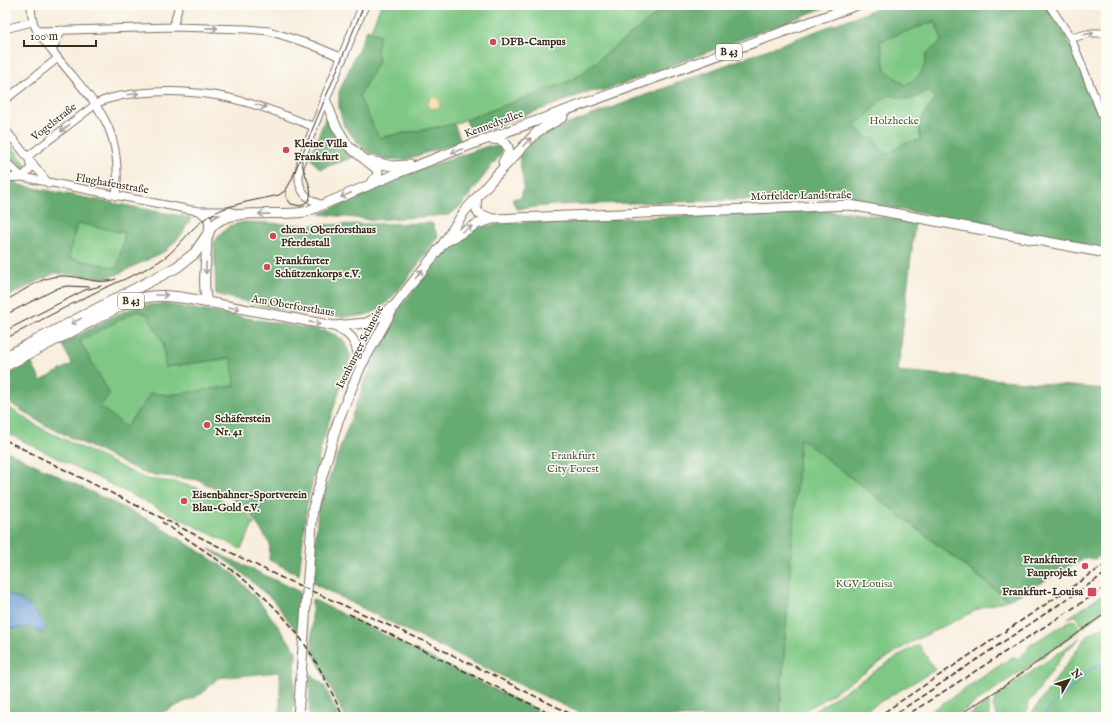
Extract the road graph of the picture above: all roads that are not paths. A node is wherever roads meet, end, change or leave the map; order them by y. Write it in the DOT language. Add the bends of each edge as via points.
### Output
graph roads {
  1 [pos="31,5"];
  2 [pos="179,5"];
  3 [pos="364,5"];
  4 [pos="857,5"];
  5 [pos="1049,5"];
  6 [pos="32,22"];
  7 [pos="173,27"];
  8 [pos="5,29"];
  9 [pos="62,30"];
  10 [pos="37,31"];
  11 [pos="1106,33"];
  12 [pos="1071,38"];
  13 [pos="52,50"];
  14 [pos="58,58"];
  15 [pos="342,58"];
  16 [pos="325,99"];
  17 [pos="5,100"];
  18 [pos="96,104"];
  19 [pos="581,106"];
  20 [pos="1106,125"];
  21 [pos="314,127"];
  22 [pos="5,129"];
  23 [pos="487,139"];
  24 [pos="28,158"];
  25 [pos="365,159"];
  26 [pos="5,161"];
  27 [pos="428,162"];
  28 [pos="22,177"];
  29 [pos="5,178"];
  30 [pos="49,184"];
  31 [pos="370,185"];
  32 [pos="487,185"];
  33 [pos="116,196"];
  34 [pos="477,197"];
  35 [pos="323,205"];
  36 [pos="199,211"];
  37 [pos="238,214"];
  38 [pos="493,219"];
  39 [pos="209,233"];
  40 [pos="443,244"];
  41 [pos="1106,253"];
  42 [pos="207,302"];
  43 [pos="395,305"];
  44 [pos="334,326"];
  45 [pos="5,357"];
  46 [pos="5,366"];
  47 [pos="361,366"];
  48 [pos="298,717"];
  1 -- 6 [label="street"];
  2 -- 7 [label="street"];
  3 -- 15 [label="main road"];
  4 -- 19 [label="main road, Kennedyallee / B 43"];
  5 -- 12 [label="street"];
  6 -- 8 [label="street"];
  6 -- 10 [label="street"];
  7 -- 9 [label="street"];
  7 -- 15 [label="street, one-way" via="269,31"];
  9 -- 10 [label="street"];
  9 -- 13 [label="street"];
  10 -- 13 [label="street"];
  12 -- 11 [label="street, one-way" via="1091,33"];
  12 -- 20 [label="street"];
  13 -- 14 [label="street"];
  14 -- 17 [label="street"];
  14 -- 18 [label="street"];
  15 -- 16 [label="main road"];
  16 -- 21 [label="street"];
  16 -- 25 [label="main road" via="343,140"];
  18 -- 21 [label="street, Vogelstraße, one-way" via="126,95 159,91 198,93 259,105"];
  18 -- 24 [label="street, Vogelstraße, one-way"];
  18 -- 33 [label="street" via="115,144 118,165"];
  19 -- 23 [label="main road, Kennedyallee / B 43"];
  32 -- 19 [label="main road, Isenburger Schneise / B 43, one-way" via="537,132"];
  21 -- 35 [label="street" via="300,160 298,172 303,190 309,198"];
  22 -- 24 [label="street"];
  23 -- 27 [label="main road, Kennedyallee / B 43, one-way"];
  23 -- 32 [label="main road" via="503,141 509,152"];
  24 -- 28 [label="street" via="31,168"];
  24 -- 30 [label="street"];
  25 -- 27 [label="main road" via="392,166"];
  25 -- 31 [label="main road" via="378,172"];
  26 -- 28 [label="street"];
  27 -- 31 [label="main road, Kennedyallee / B 43"];
  28 -- 29 [label="street, Flughafenstraße"];
  28 -- 30 [label="street, Flughafenstraße"];
  30 -- 33 [label="street, Flughafenstraße"];
  31 -- 35 [label="main road, Kennedyallee / B 43, one-way"];
  32 -- 34 [label="main road, Isenburger Schneise / B 43"];
  33 -- 36 [label="street, Flughafenstraße"];
  34 -- 38 [label="main road" via="478,213"];
  34 -- 40 [label="main road, Isenburger Schneise / B 43"];
  35 -- 37 [label="main road, Kennedyallee / B 43, one-way" via="295,214"];
  36 -- 37 [label="street, Flughafenstraße" via="230,211"];
  36 -- 39 [label="street" via="207,218"];
  37 -- 39 [label="main road, Kennedyallee / B 43" via="222,219"];
  40 -- 38 [label="main road, Mörfelder Landstraße, one-way" via="475,224"];
  38 -- 41 [label="main road, Mörfelder Landstraße" via="850,205"];
  39 -- 42 [label="main road, one-way" via="205,289"];
  39 -- 45 [label="highway, B 43, one-way" via="196,253 177,267"];
  43 -- 40 [label="main road, Isenburger Schneise / B 43, one-way"];
  42 -- 44 [label="main road, Am Oberforsthaus / B 43, one-way"];
  46 -- 42 [label="highway, B 43, one-way" via="136,299 166,295"];
  43 -- 44 [label="main road, Am Oberforsthaus / B 43" via="366,322"];
  43 -- 47 [label="main road, Isenburger Schneise"];
  44 -- 47 [label="main road" via="352,338"];
  47 -- 48 [label="main road, Isenburger Schneise" via="338,421 313,508"];
}
